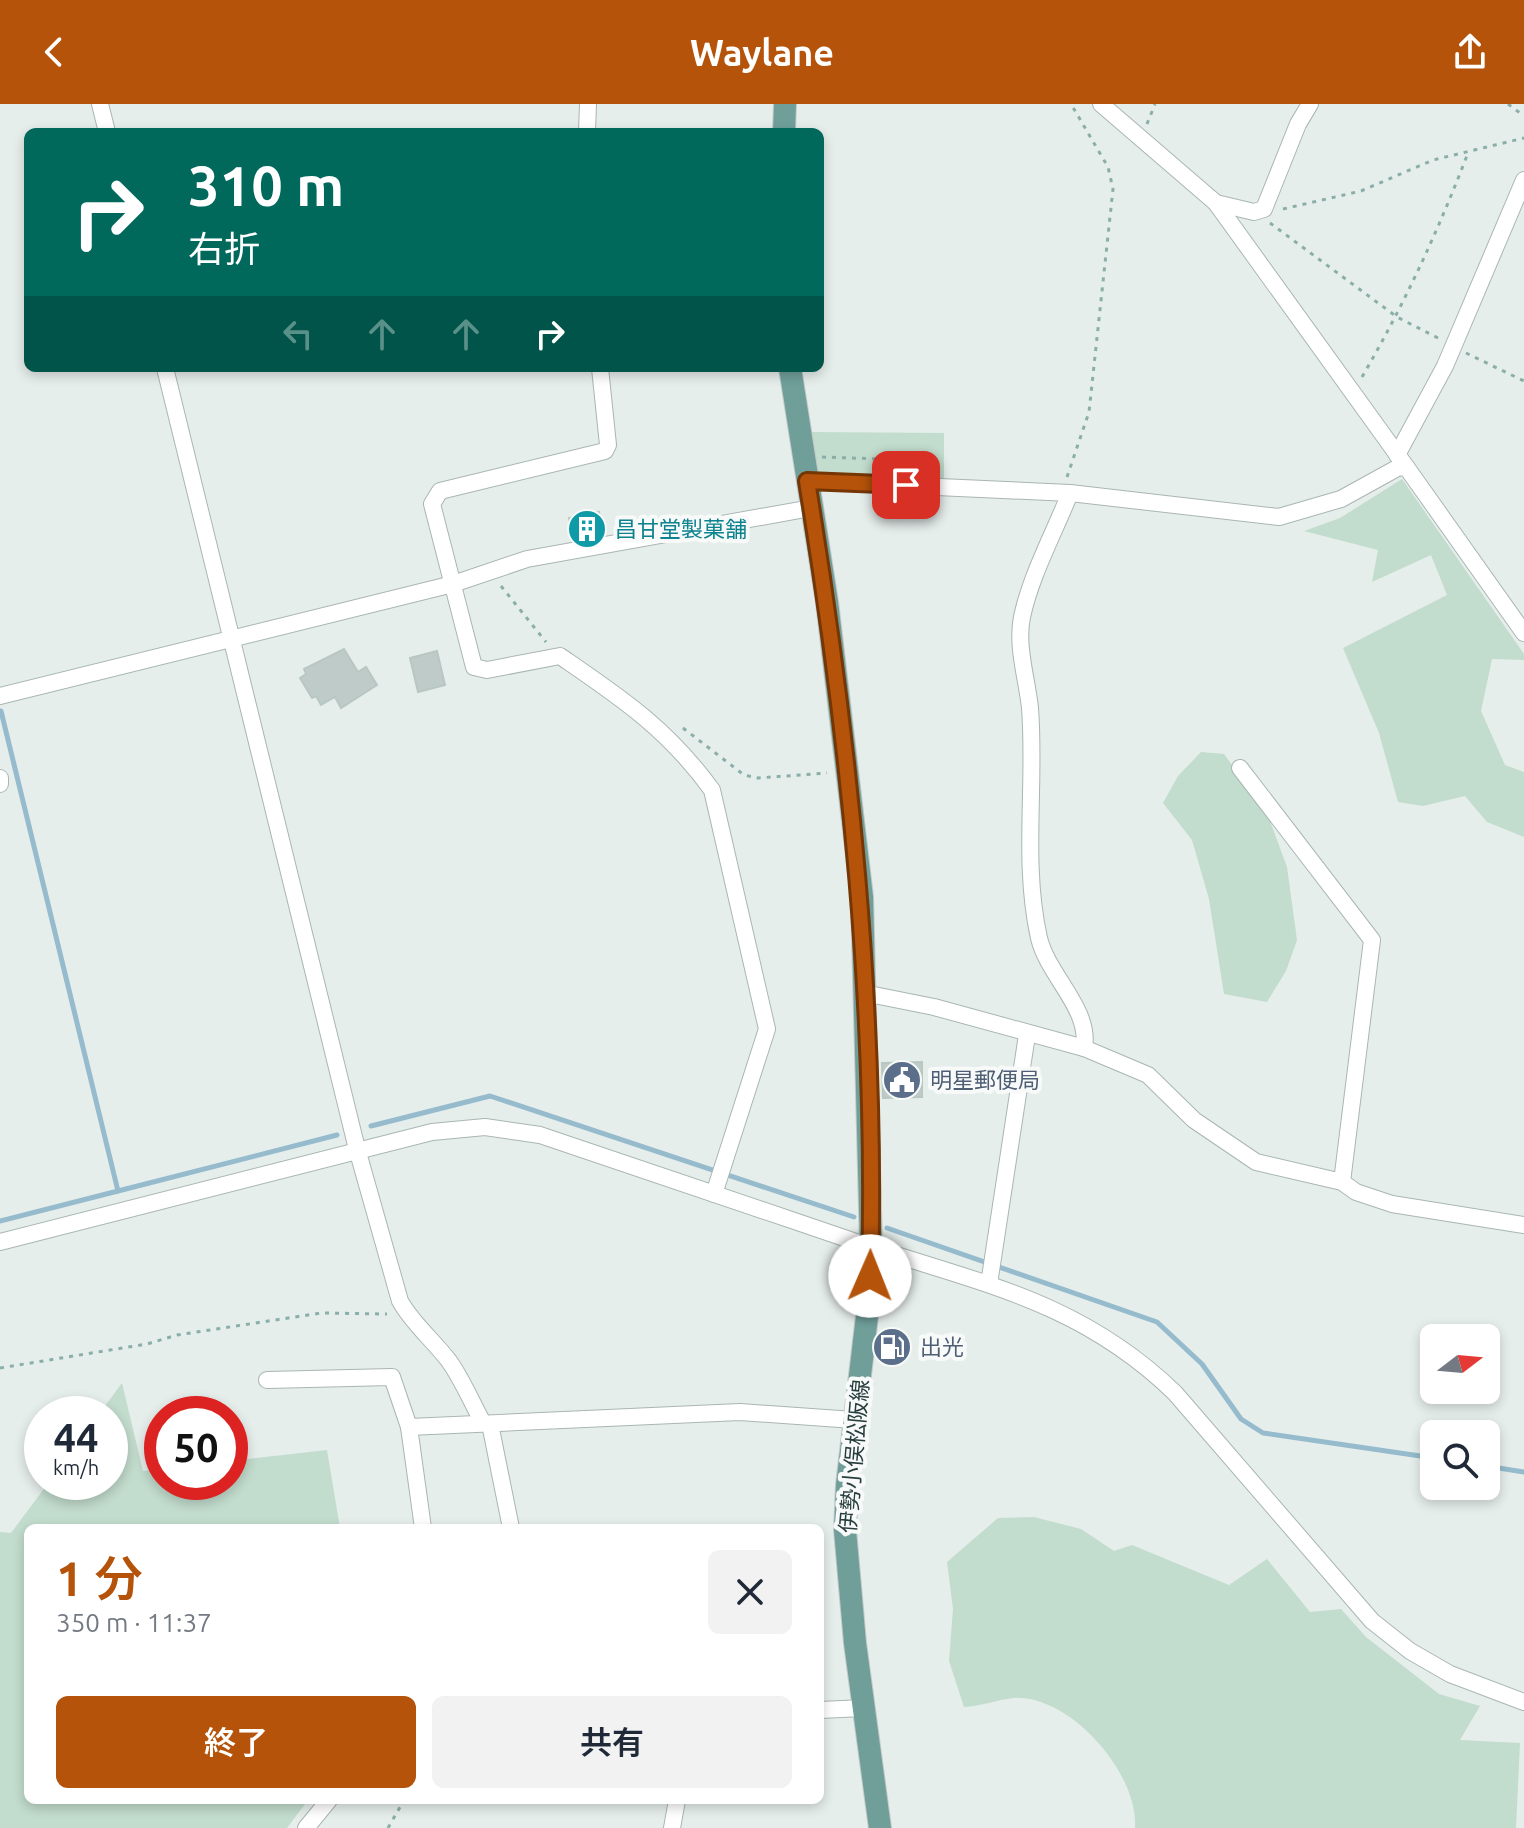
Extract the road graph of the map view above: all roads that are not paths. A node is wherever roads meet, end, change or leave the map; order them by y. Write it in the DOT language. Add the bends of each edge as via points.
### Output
graph roads {
  1 [pos="100,104"];
  2 [pos="588,104"];
  3 [pos="785,104"];
  4 [pos="1101,104"];
  5 [pos="1310,104"];
  6 [pos="106,128"];
  7 [pos="587,128"];
  8 [pos="784,128"];
  9 [pos="1524,180"];
  10 [pos="1216,203"];
  11 [pos="166,372"];
  12 [pos="600,372"];
  13 [pos="791,372"];
  14 [pos="1402,461"];
  15 [pos="807,481"];
  16 [pos="1067,492"];
  17 [pos="811,508"];
  18 [pos="453,584"];
  19 [pos="1524,633"];
  20 [pos="232,636"];
  21 [pos="0,696"];
  22 [pos="1240,768"];
  23 [pos="864,993"];
  24 [pos="1027,1035"];
  25 [pos="1084,1048"];
  26 [pos="357,1149"];
  27 [pos="1342,1182"];
  28 [pos="716,1189"];
  29 [pos="1524,1225"];
  30 [pos="0,1242"];
  31 [pos="871,1247"];
  32 [pos="991,1271"];
  33 [pos="267,1380"];
  34 [pos="854,1420"];
  35 [pos="486,1424"];
  36 [pos="409,1427"];
  37 [pos="422,1524"];
  38 [pos="510,1524"];
  39 [pos="1524,1702"];
  40 [pos="864,1708"];
  41 [pos="824,1710"];
  42 [pos="326,1804"];
  43 [pos="676,1804"];
  44 [pos="306,1828"];
  45 [pos="672,1828"];
  46 [pos="880,1828"];
  1 -- 6 [label="street"];
  2 -- 7 [label="street"];
  3 -- 8 [label="main road"];
  4 -- 10 [label="street"];
  5 -- 10 [label="street" via="1259,212"];
  9 -- 14 [label="street"];
  10 -- 14 [label="street"];
  11 -- 20 [label="street"];
  12 -- 18 [label="street" via="605,451 434,496"];
  13 -- 15 [label="main road, 伊勢小俣松阪線"];
  14 -- 16 [label="street" via="1321,507 1279,517"];
  14 -- 19 [label="street"];
  15 -- 16 [label="street"];
  15 -- 17 [label="main road, 伊勢小俣松阪線"];
  16 -- 25 [label="street" via="1029,593 1021,645 1030,710 1033,911 1042,949 1082,1019"];
  17 -- 18 [label="street" via="549,554"];
  17 -- 23 [label="main road, 伊勢小俣松阪線" via="862,897"];
  18 -- 20 [label="street"];
  18 -- 28 [label="street" via="474,667 487,670 560,656 647,716 712,790 766,1037"];
  20 -- 21 [label="street"];
  20 -- 26 [label="street"];
  22 -- 27 [label="street" via="1372,940"];
  23 -- 24 [label="street"];
  23 -- 31 [label="main road, 伊勢小俣松阪線"];
  24 -- 25 [label="street"];
  24 -- 32 [label="street"];
  25 -- 27 [label="street" via="1148,1075 1194,1120 1256,1162"];
  26 -- 28 [label="street" via="462,1128 513,1130"];
  26 -- 30 [label="street"];
  26 -- 35 [label="street" via="400,1301 451,1364"];
  27 -- 29 [label="street" via="1392,1204"];
  28 -- 31 [label="street"];
  31 -- 32 [label="street"];
  31 -- 34 [label="main road, 伊勢小俣松阪線"];
  32 -- 39 [label="street" via="1140,1359 1372,1621 1450,1674"];
  33 -- 36 [label="street" via="392,1377"];
  34 -- 35 [label="street" via="740,1412"];
  34 -- 40 [label="main road, 伊勢小俣松阪線" via="845,1530"];
  35 -- 36 [label="street"];
  35 -- 38 [label="street"];
  36 -- 37 [label="street"];
  40 -- 41 [label="street"];
  40 -- 46 [label="main road, 伊勢小俣松阪線"];
  42 -- 44 [label="street"];
  43 -- 45 [label="street"];
}
